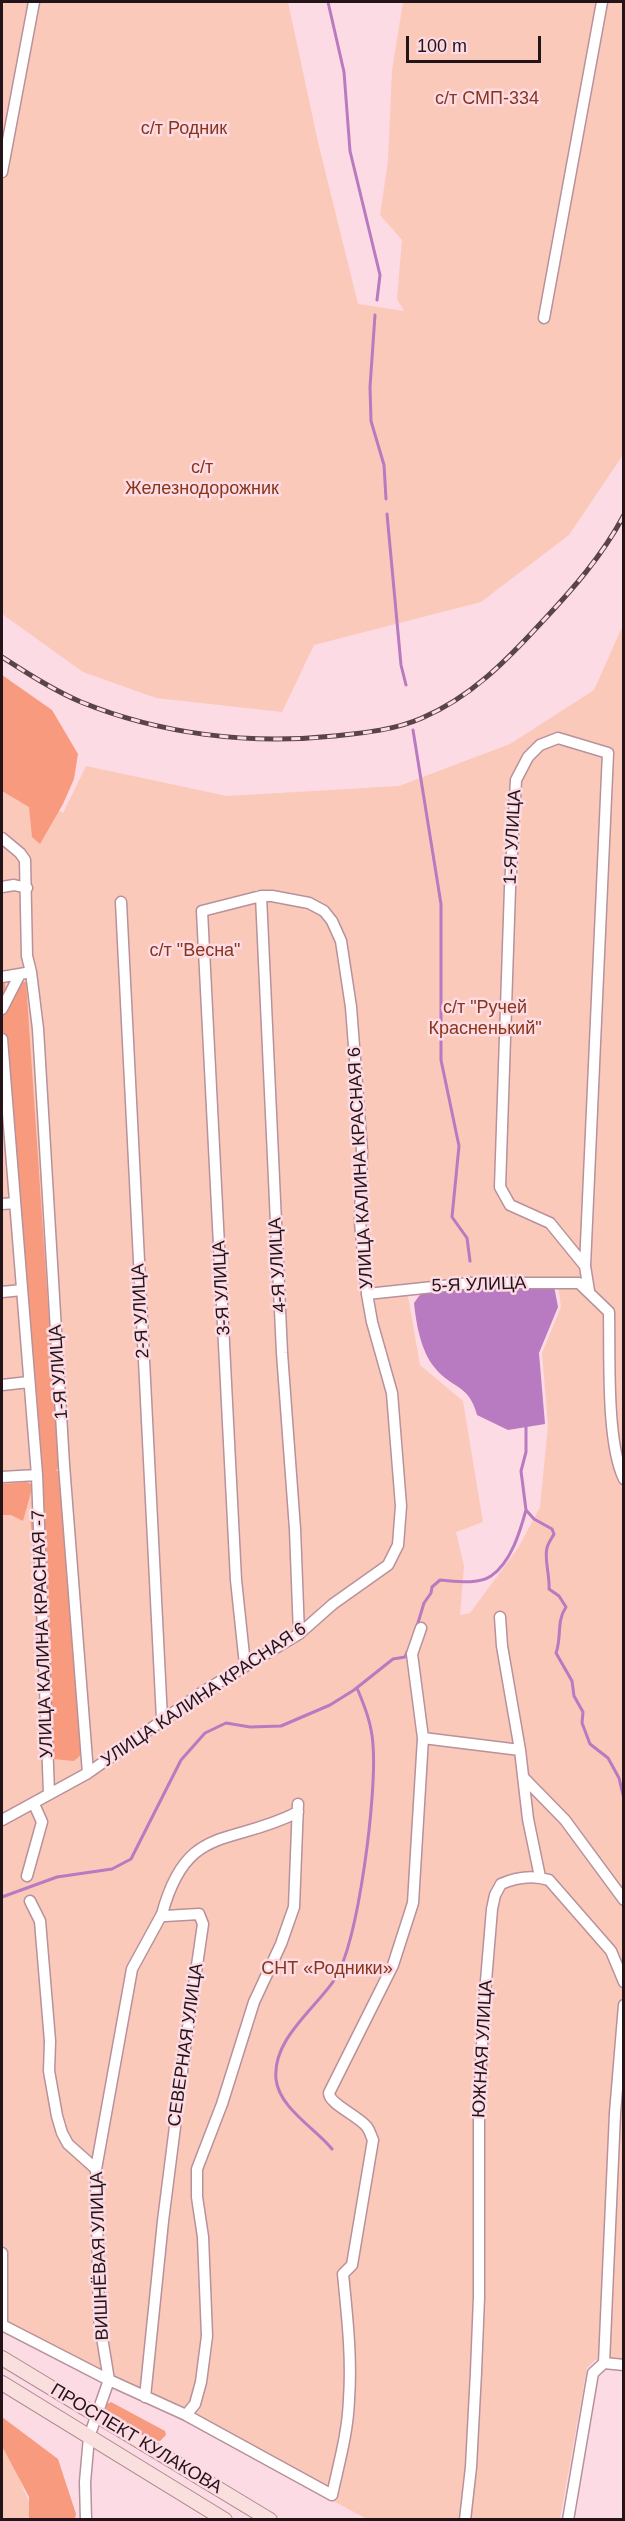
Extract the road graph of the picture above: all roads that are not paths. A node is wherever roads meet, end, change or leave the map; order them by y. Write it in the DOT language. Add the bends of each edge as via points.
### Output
graph roads {
  1 [pos="34,2"];
  2 [pos="602,2"];
  3 [pos="2,172"];
  4 [pos="544,318"];
  5 [pos="2,838"];
  6 [pos="2,887"];
  7 [pos="27,888"];
  8 [pos="261,896"];
  9 [pos="122,902"];
  10 [pos="25,973"];
  11 [pos="2,977"];
  12 [pos="2,1009"];
  13 [pos="2,1039"];
  14 [pos="4,1113"];
  15 [pos="15,1203"];
  16 [pos="2,1204"];
  17 [pos="585,1266"];
  18 [pos="22,1290"];
  19 [pos="589,1291"];
  20 [pos="2,1292"];
  21 [pos="367,1294"];
  22 [pos="29,1382"];
  23 [pos="2,1385"];
  24 [pos="37,1475"];
  25 [pos="2,1477"];
  26 [pos="624,1479"];
  27 [pos="500,1617"];
  28 [pos="421,1628"];
  29 [pos="298,1634"];
  30 [pos="245,1665"];
  31 [pos="162,1719"];
  32 [pos="423,1738"];
  33 [pos="520,1750"];
  34 [pos="88,1773"];
  35 [pos="523,1777"];
  36 [pos="49,1793"];
  37 [pos="34,1804"];
  38 [pos="2,1820"];
  39 [pos="27,1876"];
  40 [pos="543,1876"];
  41 [pos="624,1900"];
  42 [pos="30,1901"];
  43 [pos="162,1914"];
  44 [pos="624,1982"];
  45 [pos="624,2005"];
  46 [pos="96,2169"];
  47 [pos="2,2253"];
  48 [pos="2,2325"];
  49 [pos="2,2358"];
  50 [pos="604,2363"];
  51 [pos="624,2365"];
  52 [pos="109,2380"];
  53 [pos="2,2383"];
  54 [pos="145,2397"];
  55 [pos="95,2415"];
  56 [pos="186,2415"];
  57 [pos="89,2436"];
  58 [pos="86,2520"];
  59 [pos="225,2520"];
  60 [pos="270,2520"];
  61 [pos="465,2520"];
  62 [pos="568,2520"];
  1 -- 3 [label="street"];
  2 -- 4 [label="street"];
  5 -- 7 [label="street, 1-Я УЛИЦА" via="25,860"];
  6 -- 7 [label="street"];
  7 -- 10 [label="street, 1-Я УЛИЦА"];
  8 -- 21 [label="street, УЛИЦА КАЛИНА КРАСНАЯ 6" via="309,903 324,911 341,942 351,1007 362,1151 360,1222"];
  8 -- 29 [label="street, 4-Я УЛИЦА"];
  8 -- 30 [label="street, 3-Я УЛИЦА" via="202,911 236,1580"];
  9 -- 31 [label="street, 2-Я УЛИЦА"];
  10 -- 11 [label="street"];
  10 -- 12 [label="street"];
  10 -- 34 [label="street, 1-Я УЛИЦА" via="38,1029 64,1465"];
  13 -- 14 [label="street, 1-Я УЛИЦА"];
  14 -- 15 [label="street, 1-Я УЛИЦА"];
  15 -- 16 [label="street"];
  15 -- 18 [label="street, 1-Я УЛИЦА"];
  17 -- 17 [label="street, 1-Я УЛИЦА" via="608,753 558,738 528,757 516,780 500,1187 510,1204 550,1223"];
  17 -- 19 [label="street, 1-Я УЛИЦА"];
  18 -- 20 [label="street"];
  18 -- 22 [label="street, 1-Я УЛИЦА"];
  19 -- 21 [label="street, 5-Я УЛИЦА" via="579,1283 471,1283"];
  19 -- 26 [label="street" via="609,1312 612,1419"];
  21 -- 29 [label="street, УЛИЦА КАЛИНА КРАСНАЯ 6" via="392,1393 401,1506 398,1545 388,1565"];
  22 -- 23 [label="street"];
  22 -- 24 [label="street, 1-Я УЛИЦА"];
  24 -- 25 [label="street"];
  24 -- 36 [label="street, УЛИЦА КАЛИНА КРАСНАЯ -7"];
  27 -- 33 [label="street"];
  28 -- 32 [label="street" via="412,1654"];
  29 -- 30 [label="street, УЛИЦА КАЛИНА КРАСНАЯ 6"];
  30 -- 31 [label="street, УЛИЦА КАЛИНА КРАСНАЯ 6"];
  31 -- 34 [label="street, УЛИЦА КАЛИНА КРАСНАЯ 6"];
  32 -- 33 [label="street"];
  32 -- 56 [label="street" via="413,1903 393,1965 330,2093 332,2100 368,2128 373,2140 352,2265 343,2274 349,2399 332,2495"];
  33 -- 35 [label="street"];
  34 -- 36 [label="street, УЛИЦА КАЛИНА КРАСНАЯ 6"];
  35 -- 40 [label="street" via="528,1820"];
  35 -- 41 [label="street" via="565,1820"];
  36 -- 37 [label="street, УЛИЦА КАЛИНА КРАСНАЯ 6"];
  37 -- 38 [label="street, УЛИЦА КАЛИНА КРАСНАЯ 6"];
  37 -- 39 [label="street" via="42,1822"];
  40 -- 44 [label="street" via="611,1951"];
  40 -- 61 [label="street, ЮЖНАЯ УЛИЦА" via="521,1877 501,1884 492,1909 480,2072 479,2297"];
  42 -- 46 [label="street" via="40,1921 49,2071 60,2124 68,2144"];
  43 -- 46 [label="street, ВИШНЁВАЯ УЛИЦА" via="132,1969"];
  43 -- 54 [label="street, СЕВЕРНАЯ УЛИЦА" via="198,1914 203,1924 184,2048"];
  43 -- 56 [label="street, СЕВЕРНАЯ УЛИЦА" via="164,1902 184,1864 198,1848 298,1808 294,1907 254,2002 197,2169 207,2336 201,2382 195,2404"];
  45 -- 50 [label="street"];
  46 -- 52 [label="street, ВИШНЁВАЯ УЛИЦА" via="99,2319"];
  47 -- 48 [label="street"];
  48 -- 52 [label="street"];
  49 -- 55 [label="main road, ПРОСПЕКТ КУЛАКОВА"];
  50 -- 51 [label="street"];
  50 -- 62 [label="street" via="593,2373"];
  52 -- 54 [label="street"];
  52 -- 55 [label="street"];
  53 -- 57 [label="main road, ПРОСПЕКТ КУЛАКОВА"];
  54 -- 56 [label="street"];
  55 -- 57 [label="street"];
  55 -- 60 [label="main road, ПРОСПЕКТ КУЛАКОВА"];
  57 -- 58 [label="street"];
  57 -- 59 [label="main road, ПРОСПЕКТ КУЛАКОВА"];
}
